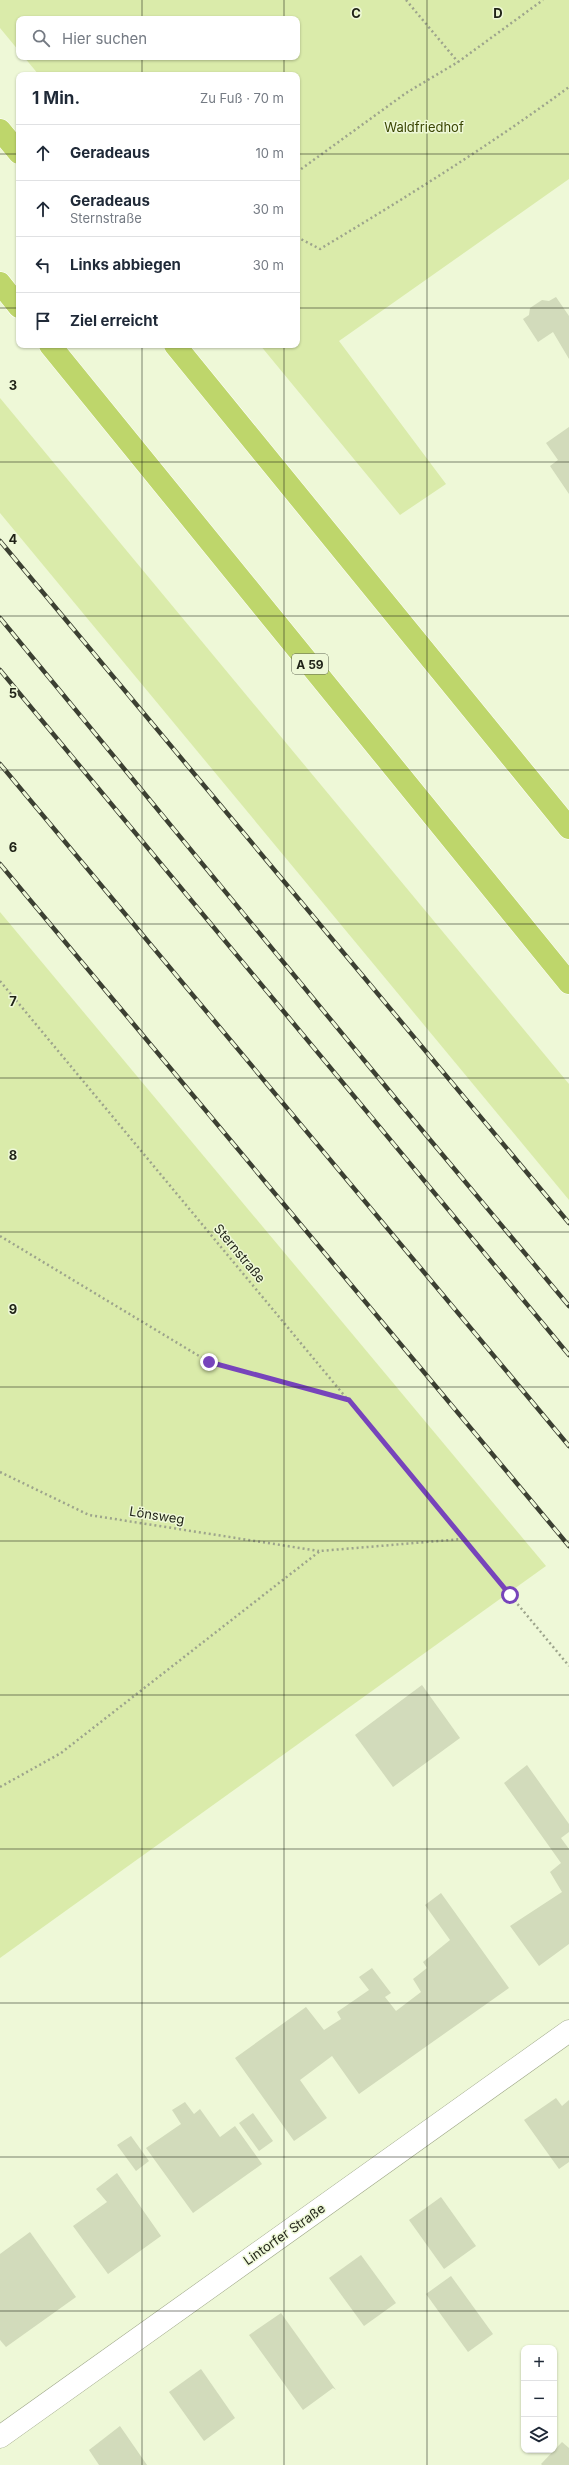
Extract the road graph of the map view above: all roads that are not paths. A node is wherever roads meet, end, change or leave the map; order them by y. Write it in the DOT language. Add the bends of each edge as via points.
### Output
graph roads {
  1 [pos="0,130"];
  2 [pos="16,149"];
  3 [pos="0,283"];
  4 [pos="16,303"];
  5 [pos="52,348"];
  6 [pos="178,348"];
  7 [pos="569,828"];
  8 [pos="569,983"];
  9 [pos="569,2031"];
  10 [pos="0,2437"];
  1 -- 2 [label="highway"];
  3 -- 4 [label="highway"];
  5 -- 8 [label="highway, A 59"];
  6 -- 7 [label="highway"];
  9 -- 10 [label="street, Lintorfer Straße"];
}
